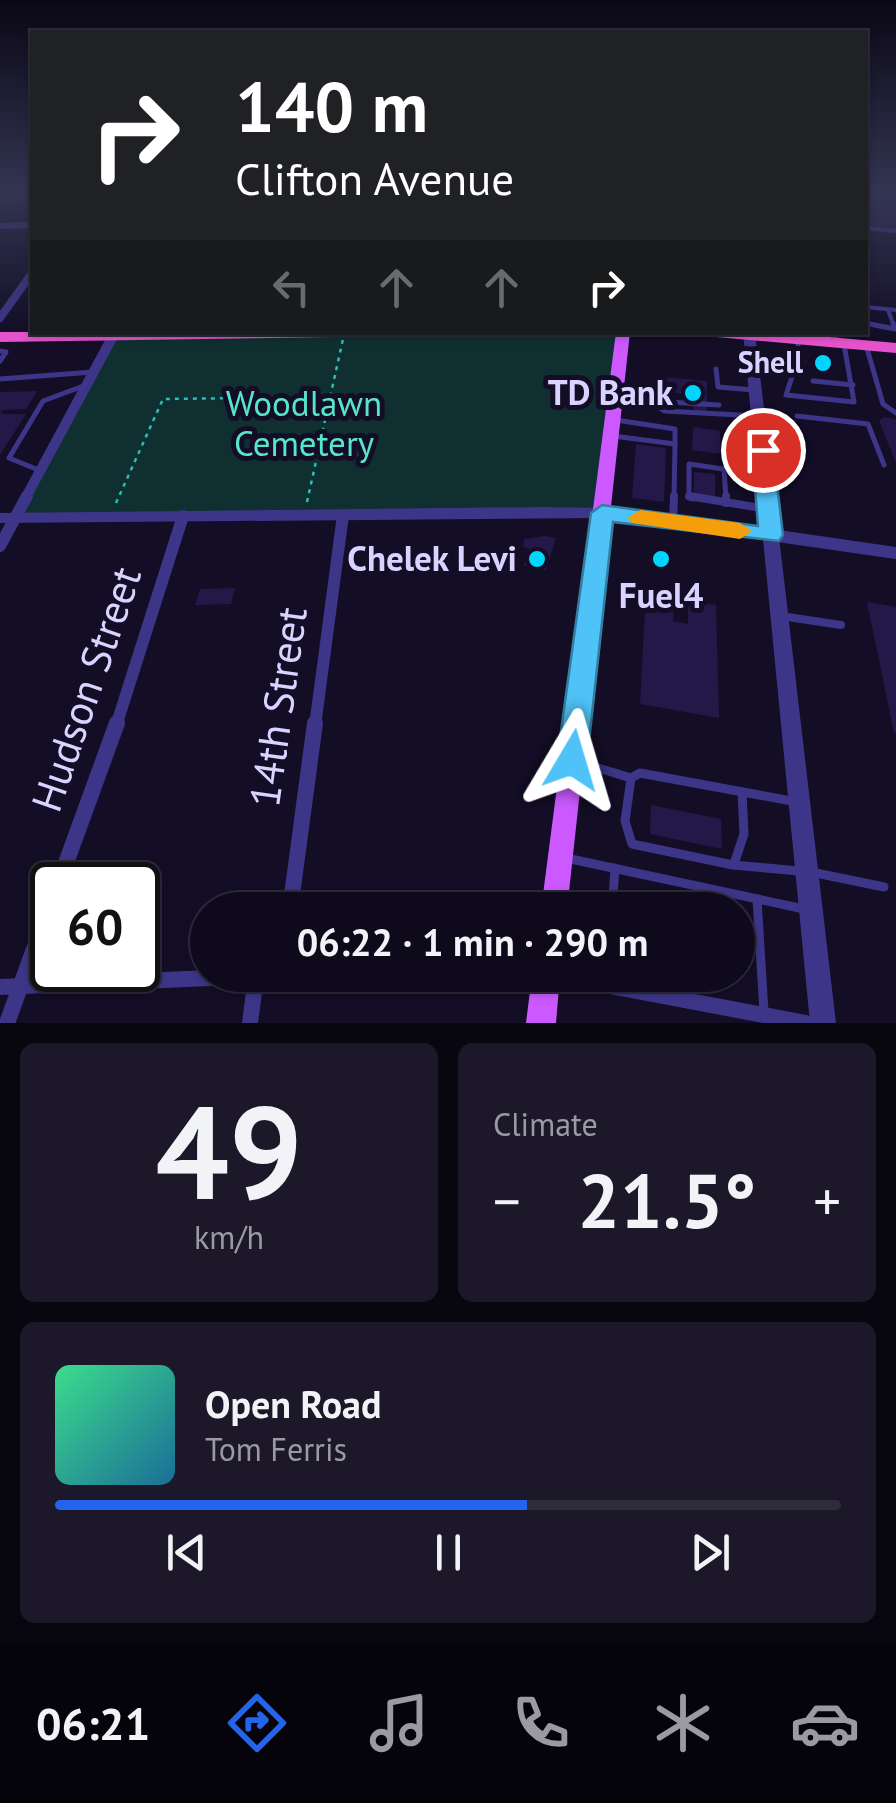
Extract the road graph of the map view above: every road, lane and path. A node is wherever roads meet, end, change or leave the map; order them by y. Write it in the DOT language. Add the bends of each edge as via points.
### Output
graph roads {
  1 [pos="30,275"];
  2 [pos="4,306"];
  3 [pos="892,310"];
  4 [pos="0,318"];
  5 [pos="868,326"];
  6 [pos="57,335"];
  7 [pos="113,335"];
  8 [pos="342,335"];
  9 [pos="623,335"];
  10 [pos="749,335"];
  11 [pos="768,335"];
  12 [pos="0,336"];
  13 [pos="796,338"];
  14 [pos="838,339"];
  15 [pos="866,345"];
  16 [pos="896,348"];
  17 [pos="0,351"];
  18 [pos="0,361"];
  19 [pos="716,370"];
  20 [pos="94,372"];
  21 [pos="792,378"];
  22 [pos="0,379"];
  23 [pos="801,380"];
  24 [pos="813,381"];
  25 [pos="87,385"];
  26 [pos="853,385"];
  27 [pos="718,386"];
  28 [pos="755,390"];
  29 [pos="332,397"];
  30 [pos="616,399"];
  31 [pos="652,403"];
  32 [pos="719,408"];
  33 [pos="896,413"];
  34 [pos="758,416"];
  35 [pos="797,416"];
  36 [pos="613,427"];
  37 [pos="674,444"];
  38 [pos="884,465"];
  39 [pos="724,469"];
  40 [pos="41,470"];
  41 [pos="765,475"];
  42 [pos="726,503"];
  43 [pos="769,509"];
  44 [pos="602,513"];
  45 [pos="304,515"];
  46 [pos="343,515"];
  47 [pos="183,516"];
  48 [pos="110,517"];
  49 [pos="8,518"];
  50 [pos="673,522"];
  51 [pos="771,535"];
  52 [pos="0,546"];
  53 [pos="896,553"];
  54 [pos="780,616"];
  55 [pos="841,625"];
  56 [pos="572,760"];
  57 [pos="631,778"];
  58 [pos="742,792"];
  59 [pos="800,802"];
  60 [pos="560,856"];
  61 [pos="66,862"];
  62 [pos="733,865"];
  63 [pos="615,868"];
  64 [pos="807,872"];
  65 [pos="884,887"];
  66 [pos="292,892"];
  67 [pos="556,892"];
  68 [pos="613,892"];
  69 [pos="758,898"];
  70 [pos="812,910"];
  71 [pos="30,961"];
  72 [pos="190,979"];
  73 [pos="21,986"];
  74 [pos="0,987"];
  75 [pos="254,992"];
  76 [pos="546,992"];
  77 [pos="669,992"];
  78 [pos="764,1012"];
  79 [pos="8,1023"];
  80 [pos="250,1023"];
  81 [pos="540,1023"];
  82 [pos="806,1023"];
  83 [pos="822,1023"];
  1 -- 2 [label="street"];
  2 -- 4 [label="street"];
  3 -- 5 [label="lane" via="895,329"];
  6 -- 12 [label="highway"];
  7 -- 20 [label="street"];
  8 -- 29 [label="path"];
  9 -- 30 [label="main road"];
  10 -- 28 [label="street"];
  11 -- 13 [label="highway"];
  13 -- 14 [label="highway"];
  13 -- 21 [label="lane" via="803,362"];
  14 -- 15 [label="highway"];
  14 -- 26 [label="lane"];
  15 -- 16 [label="highway"];
  15 -- 33 [label="lane" via="884,404"];
  17 -- 18 [label="lane" via="6,352"];
  19 -- 27 [label="lane"];
  20 -- 22 [label="lane"];
  20 -- 25 [label="street"];
  21 -- 23 [label="lane"];
  21 -- 26 [label="lane" via="786,395 854,402"];
  24 -- 26 [label="lane"];
  25 -- 40 [label="street"];
  25 -- 40 [label="lane" via="43,401 10,458"];
  27 -- 28 [label="lane"];
  27 -- 32 [label="lane"];
  28 -- 34 [label="street"];
  29 -- 45 [label="path"];
  29 -- 48 [label="path" via="163,399"];
  30 -- 31 [label="lane"];
  30 -- 36 [label="main road"];
  31 -- 32 [label="lane"];
  31 -- 32 [label="lane" via="710,416"];
  32 -- 34 [label="lane"];
  34 -- 41 [label="street"];
  35 -- 38 [label="lane" via="868,424"];
  36 -- 37 [label="lane"];
  36 -- 37 [label="lane" via="676,429"];
  36 -- 44 [label="main road"];
  37 -- 50 [label="lane"];
  39 -- 41 [label="lane"];
  39 -- 42 [label="lane"];
  39 -- 42 [label="lane" via="690,464 689,498"];
  40 -- 49 [label="street"];
  41 -- 43 [label="street"];
  42 -- 43 [label="lane"];
  43 -- 51 [label="street"];
  44 -- 46 [label="street"];
  44 -- 50 [label="street"];
  44 -- 56 [label="main road"];
  45 -- 46 [label="street"];
  45 -- 47 [label="street"];
  46 -- 66 [label="street, 14th Street"];
  47 -- 48 [label="street"];
  47 -- 61 [label="street, Hudson Street"];
  48 -- 49 [label="street"];
  49 -- 52 [label="street"];
  50 -- 51 [label="street"];
  51 -- 53 [label="street"];
  51 -- 54 [label="street"];
  54 -- 55 [label="lane"];
  54 -- 59 [label="street"];
  56 -- 57 [label="lane"];
  56 -- 60 [label="main road"];
  57 -- 58 [label="lane" via="650,774"];
  57 -- 62 [label="lane" via="625,802 632,844"];
  58 -- 59 [label="lane"];
  58 -- 62 [label="lane" via="744,834"];
  59 -- 64 [label="street"];
  60 -- 63 [label="lane"];
  60 -- 67 [label="main road"];
  62 -- 64 [label="lane"];
  63 -- 68 [label="lane"];
  63 -- 69 [label="lane"];
  64 -- 65 [label="lane"];
  64 -- 70 [label="street"];
  69 -- 70 [label="lane"];
  69 -- 78 [label="lane"];
  70 -- 83 [label="street"];
  71 -- 73 [label="street"];
  72 -- 73 [label="street"];
  73 -- 74 [label="street"];
  73 -- 79 [label="street"];
  75 -- 80 [label="street"];
  76 -- 81 [label="main road"];
  77 -- 78 [label="street"];
  78 -- 82 [label="street"];
}
